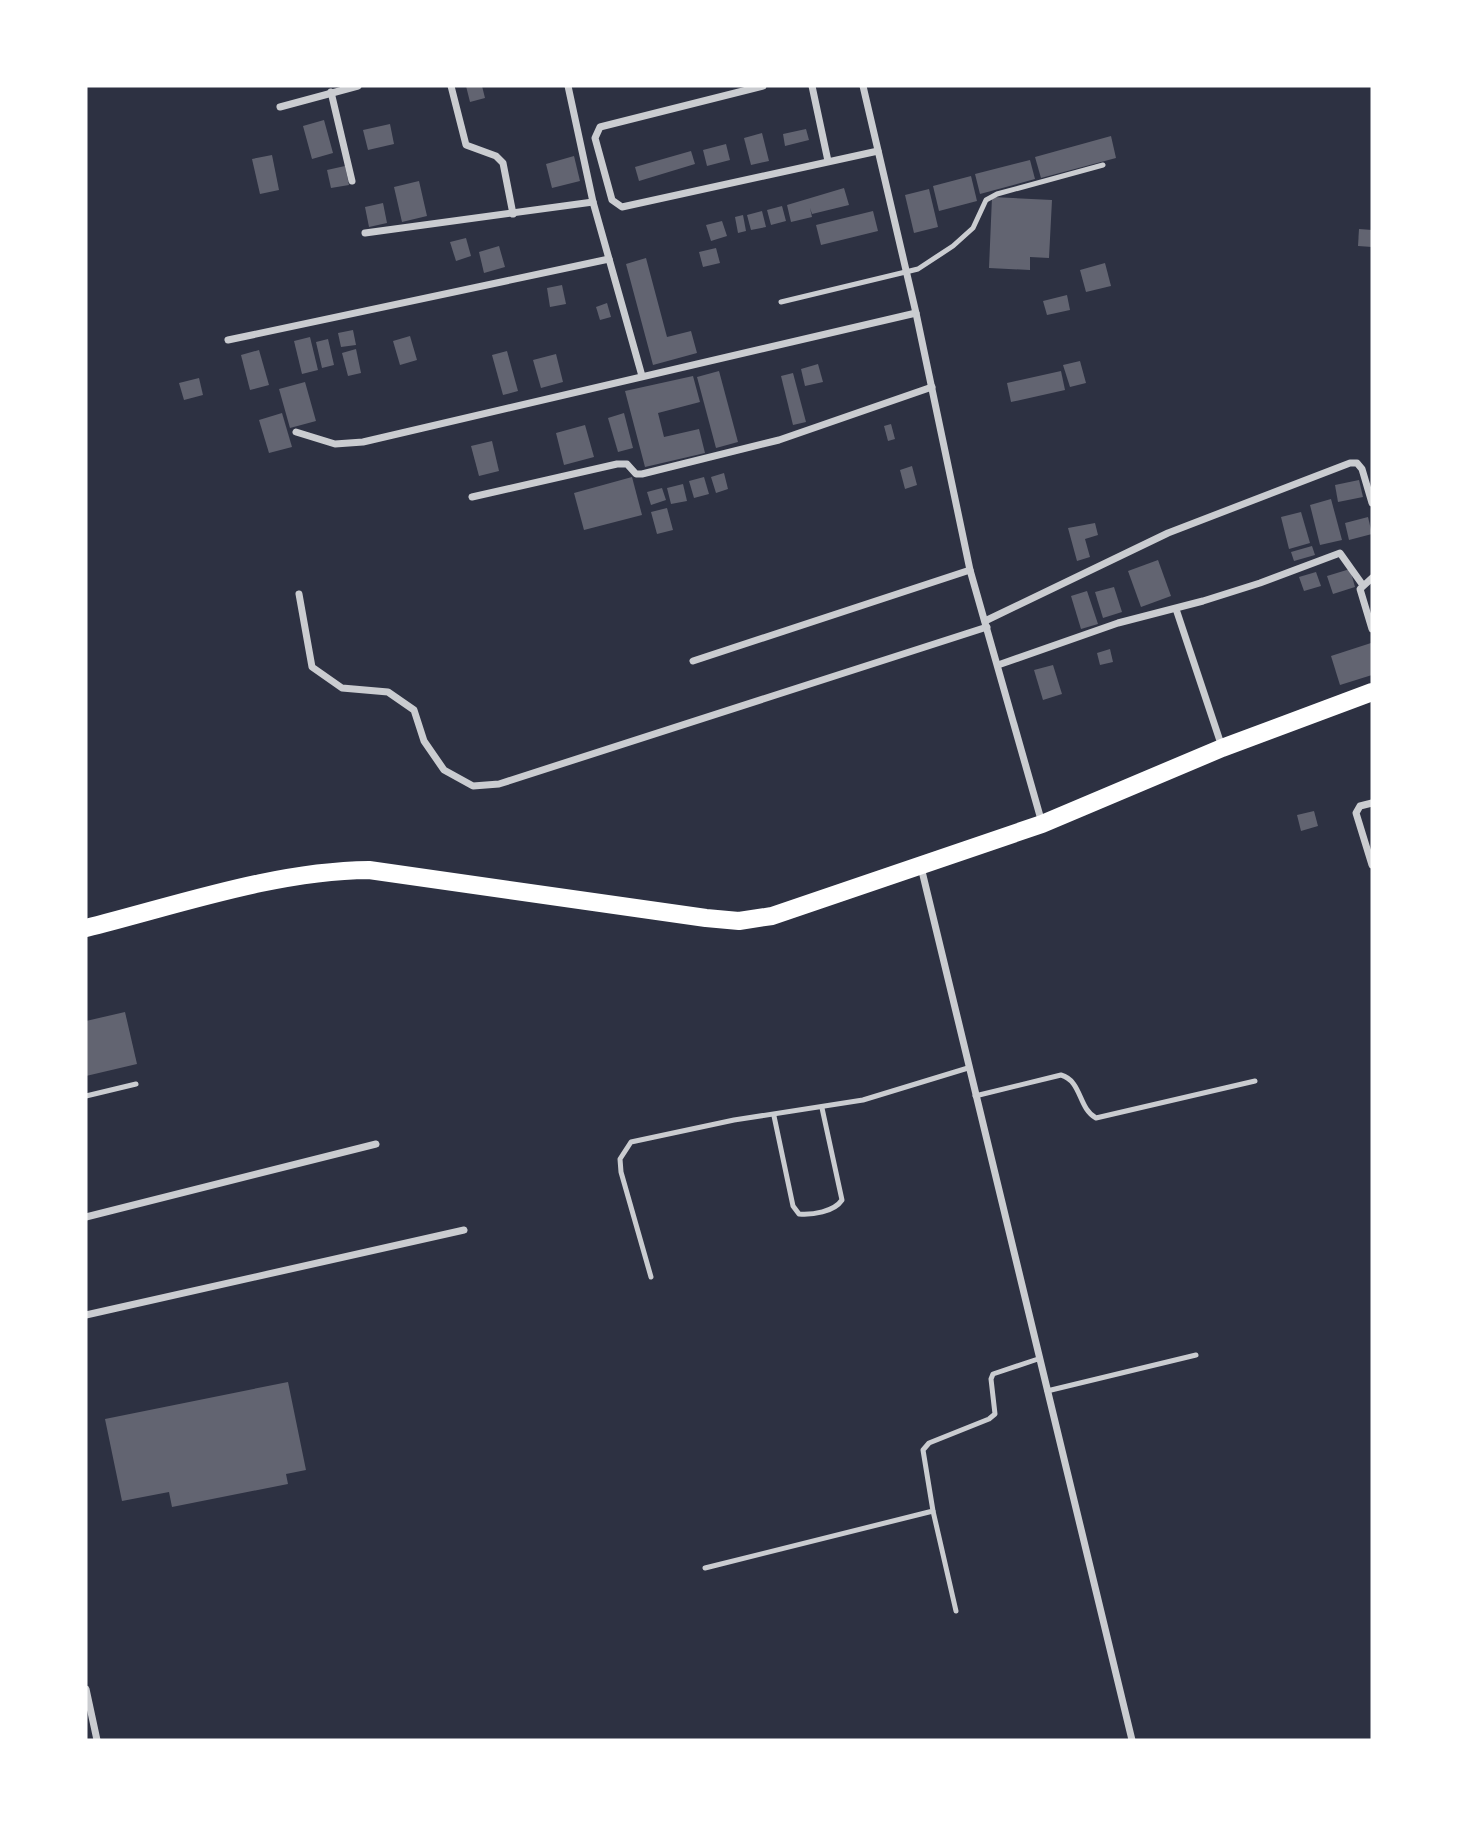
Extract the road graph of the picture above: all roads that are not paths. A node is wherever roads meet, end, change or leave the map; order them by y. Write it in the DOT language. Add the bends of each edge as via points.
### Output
graph roads {
  1 [pos="358,86"];
  2 [pos="451,86"];
  3 [pos="568,86"];
  4 [pos="763,86"];
  5 [pos="811,86"];
  6 [pos="863,86"];
  7 [pos="331,92"];
  8 [pos="280,107"];
  9 [pos="878,151"];
  10 [pos="828,161"];
  11 [pos="1103,165"];
  12 [pos="352,181"];
  13 [pos="593,202"];
  14 [pos="513,214"];
  15 [pos="365,233"];
  16 [pos="609,259"];
  17 [pos="907,274"];
  18 [pos="781,302"];
  19 [pos="916,313"];
  20 [pos="228,340"];
  21 [pos="642,376"];
  22 [pos="932,387"];
  23 [pos="296,432"];
  24 [pos="472,497"];
  25 [pos="1372,503"];
  26 [pos="970,570"];
  27 [pos="1372,578"];
  28 [pos="1362,584"];
  29 [pos="299,594"];
  30 [pos="1176,608"];
  31 [pos="986,624"];
  32 [pos="1372,629"];
  33 [pos="693,661"];
  34 [pos="998,664"];
  35 [pos="1372,692"];
  36 [pos="1222,748"];
  37 [pos="1372,803"];
  38 [pos="1042,824"];
  39 [pos="1372,865"];
  40 [pos="920,867"];
  41 [pos="86,928"];
  42 [pos="968,1068"];
  43 [pos="1255,1081"];
  44 [pos="136,1084"];
  45 [pos="86,1096"];
  46 [pos="975,1096"];
  47 [pos="822,1108"];
  48 [pos="774,1116"];
  49 [pos="376,1144"];
  50 [pos="86,1217"];
  51 [pos="464,1230"];
  52 [pos="651,1277"];
  53 [pos="86,1315"];
  54 [pos="1196,1355"];
  55 [pos="1038,1359"];
  56 [pos="1047,1391"];
  57 [pos="933,1511"];
  58 [pos="705,1568"];
  59 [pos="956,1611"];
  60 [pos="86,1689"];
  61 [pos="88,1719"];
  62 [pos="97,1740"];
  63 [pos="1132,1740"];
  1 -- 7 [label="street"];
  2 -- 14 [label="street" via="466,145 503,163"];
  3 -- 13 [label="street"];
  4 -- 10 [label="street" via="600,127 596,138 612,200 622,206 646,202"];
  5 -- 10 [label="street"];
  6 -- 9 [label="street"];
  7 -- 8 [label="street"];
  7 -- 12 [label="street"];
  9 -- 10 [label="street"];
  9 -- 17 [label="street"];
  11 -- 17 [label="lane" via="986,200 973,228"];
  13 -- 14 [label="street"];
  13 -- 16 [label="street"];
  14 -- 15 [label="street"];
  16 -- 20 [label="street"];
  16 -- 21 [label="street"];
  17 -- 18 [label="lane"];
  17 -- 19 [label="street"];
  19 -- 21 [label="street"];
  19 -- 22 [label="street"];
  21 -- 23 [label="street" via="356,443 335,444"];
  22 -- 24 [label="street" via="779,440 642,474 627,464 617,464"];
  22 -- 26 [label="street"];
  25 -- 31 [label="street" via="1362,469 1350,463 1168,533"];
  26 -- 31 [label="street"];
  26 -- 33 [label="street"];
  27 -- 28 [label="street"];
  28 -- 30 [label="street" via="1340,553"];
  28 -- 32 [label="street"];
  29 -- 31 [label="street" via="312,667 342,688 388,692 414,710 424,741 444,770 473,786 499,784 597,755"];
  30 -- 34 [label="street" via="1118,622"];
  30 -- 36 [label="street"];
  31 -- 34 [label="street"];
  34 -- 38 [label="street"];
  35 -- 36 [label="main road"];
  36 -- 38 [label="main road"];
  37 -- 39 [label="street" via="1357,808 1356,813"];
  38 -- 40 [label="main road"];
  40 -- 41 [label="main road" via="772,916 738,920 369,870 327,870"];
  40 -- 42 [label="street"];
  42 -- 46 [label="street"];
  42 -- 47 [label="lane"];
  43 -- 46 [label="lane" via="1096,1118 1087,1110 1075,1083 1061,1074"];
  44 -- 45 [label="lane"];
  46 -- 55 [label="street"];
  47 -- 48 [label="lane"];
  47 -- 48 [label="lane" via="842,1200 838,1206 809,1215 799,1214 793,1206"];
  48 -- 52 [label="lane" via="631,1142 624,1149 621,1172"];
  49 -- 50 [label="street"];
  51 -- 53 [label="street"];
  54 -- 56 [label="lane"];
  55 -- 56 [label="street"];
  55 -- 57 [label="lane" via="993,1374 996,1406 989,1419 929,1443 923,1450"];
  56 -- 63 [label="street"];
  57 -- 58 [label="lane"];
  57 -- 59 [label="lane"];
  60 -- 61 [label="street"];
  61 -- 62 [label="street"];
}
